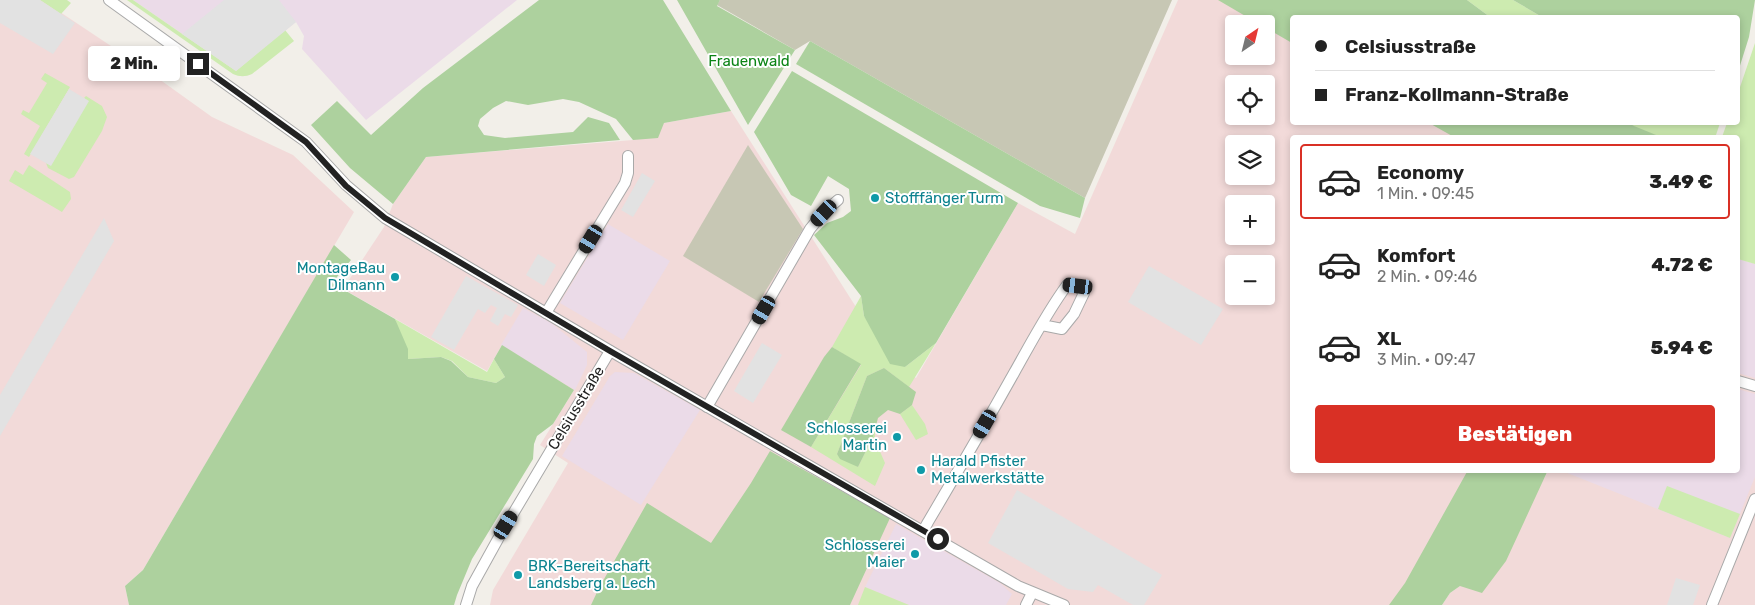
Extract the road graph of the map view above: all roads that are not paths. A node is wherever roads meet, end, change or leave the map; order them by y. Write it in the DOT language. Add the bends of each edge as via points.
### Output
graph roads {
  1 [pos="109,0"];
  2 [pos="628,156"];
  3 [pos="838,200"];
  4 [pos="546,313"];
  5 [pos="1042,325"];
  6 [pos="610,351"];
  7 [pos="1740,382"];
  8 [pos="1755,386"];
  9 [pos="707,407"];
  10 [pos="1755,499"];
  11 [pos="923,530"];
  12 [pos="1032,593"];
  13 [pos="466,605"];
  14 [pos="1026,605"];
  15 [pos="1064,605"];
  16 [pos="1712,605"];
  1 -- 4 [label="street" via="306,142 346,186 385,218"];
  2 -- 4 [label="street" via="625,183"];
  3 -- 9 [label="street" via="810,229"];
  4 -- 6 [label="street"];
  5 -- 5 [label="street" via="1067,285 1078,286 1084,293 1062,329"];
  5 -- 11 [label="street"];
  6 -- 9 [label="street, Celsiusstraße"];
  6 -- 13 [label="street, Celsiusstraße" via="498,539 472,586"];
  7 -- 8 [label="street"];
  9 -- 11 [label="street, Celsiusstraße"];
  10 -- 16 [label="street"];
  11 -- 12 [label="street, Celsiusstraße"];
  12 -- 14 [label="street"];
  12 -- 15 [label="street, Celsiusstraße"];
}
